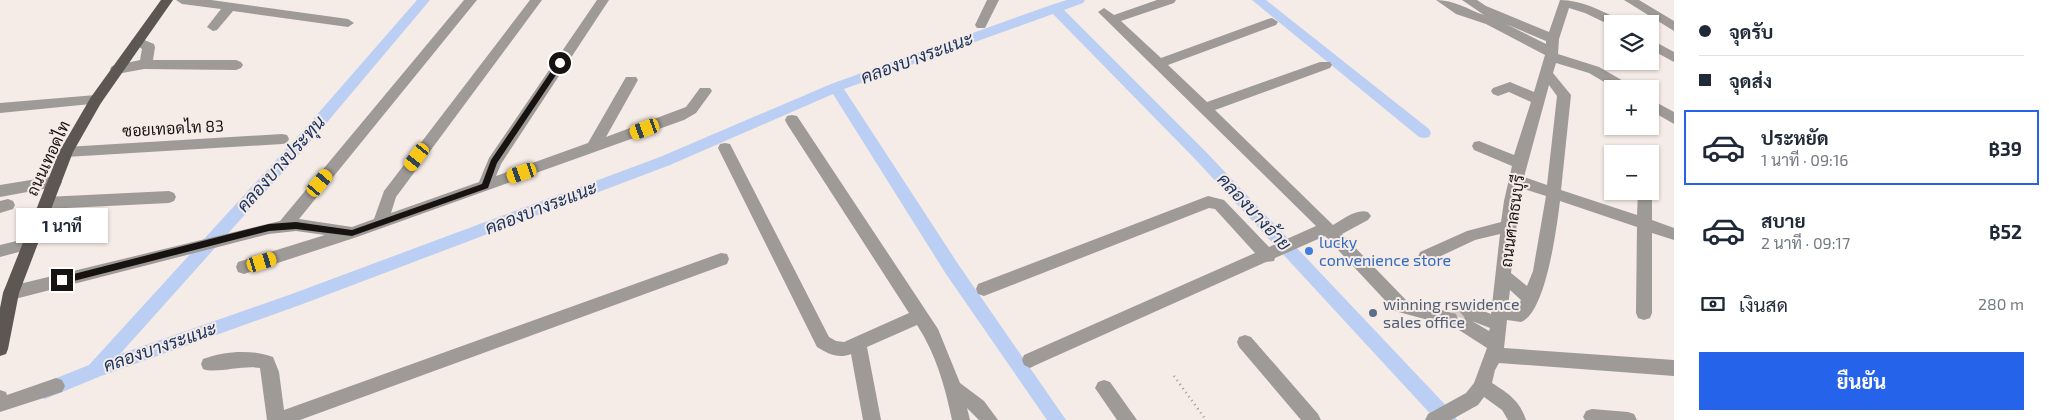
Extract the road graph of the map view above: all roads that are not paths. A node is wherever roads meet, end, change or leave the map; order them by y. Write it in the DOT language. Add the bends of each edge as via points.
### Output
graph roads {
  1 [pos="167,0"];
  2 [pos="182,0"];
  3 [pos="472,0"];
  4 [pos="536,0"];
  5 [pos="603,0"];
  6 [pos="993,0"];
  7 [pos="1170,0"];
  8 [pos="1442,0"];
  9 [pos="1468,0"];
  10 [pos="1630,0"];
  11 [pos="1566,2"];
  12 [pos="229,8"];
  13 [pos="1604,17"];
  14 [pos="1272,22"];
  15 [pos="1671,22"];
  16 [pos="348,23"];
  17 [pos="981,25"];
  18 [pos="213,27"];
  19 [pos="138,41"];
  20 [pos="1552,49"];
  21 [pos="1659,49"];
  22 [pos="1674,58"];
  23 [pos="144,64"];
  24 [pos="1159,64"];
  25 [pos="236,65"];
  26 [pos="1324,65"];
  27 [pos="117,69"];
  28 [pos="1546,74"];
  29 [pos="632,80"];
  30 [pos="1611,80"];
  31 [pos="705,91"];
  32 [pos="1498,92"];
  33 [pos="96,100"];
  34 [pos="1538,100"];
  35 [pos="0,108"];
  36 [pos="1205,108"];
  37 [pos="1659,110"];
  38 [pos="1674,119"];
  39 [pos="792,120"];
  40 [pos="282,139"];
  41 [pos="1480,146"];
  42 [pos="593,148"];
  43 [pos="725,148"];
  44 [pos="66,152"];
  45 [pos="1520,164"];
  46 [pos="1516,180"];
  47 [pos="55,182"];
  48 [pos="485,186"];
  49 [pos="0,191"];
  50 [pos="1552,192"];
  51 [pos="169,197"];
  52 [pos="1645,200"];
  53 [pos="46,203"];
  54 [pos="1363,216"];
  55 [pos="380,223"];
  56 [pos="1644,224"];
  57 [pos="285,225"];
  58 [pos="1509,226"];
  59 [pos="1329,230"];
  60 [pos="352,233"];
  61 [pos="1674,234"];
  62 [pos="28,244"];
  63 [pos="1281,250"];
  64 [pos="0,251"];
  65 [pos="1426,257"];
  66 [pos="721,259"];
  67 [pos="244,267"];
  68 [pos="1504,276"];
  69 [pos="984,289"];
  70 [pos="1530,298"];
  71 [pos="7,304"];
  72 [pos="1644,313"];
  73 [pos="920,316"];
  74 [pos="1459,316"];
  75 [pos="1500,317"];
  76 [pos="1245,342"];
  77 [pos="858,344"];
  78 [pos="0,349"];
  79 [pos="1495,349"];
  80 [pos="1030,360"];
  81 [pos="209,364"];
  82 [pos="1674,368"];
  83 [pos="56,386"];
  84 [pos="1482,387"];
  85 [pos="1104,388"];
  86 [pos="954,390"];
  87 [pos="0,398"];
  88 [pos="1592,416"];
  89 [pos="1440,417"];
  90 [pos="277,420"];
  91 [pos="872,420"];
  92 [pos="961,420"];
  93 [pos="989,420"];
  94 [pos="1128,420"];
  95 [pos="1312,420"];
  96 [pos="1518,420"];
  97 [pos="1628,420"];
  1 -- 19 [label="main road, ถนนเทอดไท"];
  2 -- 12 [label="street"];
  3 -- 57 [label="street"];
  4 -- 55 [label="street" via="389,195"];
  5 -- 48 [label="street" via="494,162"];
  6 -- 17 [label="street"];
  7 -- 24 [label="street" via="1108,16"];
  8 -- 20 [label="street"];
  9 -- 20 [label="street"];
  10 -- 15 [label="street"];
  11 -- 13 [label="street"];
  11 -- 20 [label="street, ถนนศาลธนบุรี"];
  12 -- 16 [label="street"];
  12 -- 18 [label="street"];
  14 -- 24 [label="street"];
  19 -- 23 [label="street" via="148,47"];
  19 -- 27 [label="main road, ถนนเทอดไท"];
  20 -- 28 [label="street, ถนนศาลธนบุรี"];
  20 -- 30 [label="street"];
  21 -- 22 [label="street"];
  23 -- 25 [label="street"];
  23 -- 27 [label="street"];
  24 -- 36 [label="street"];
  26 -- 36 [label="street"];
  27 -- 33 [label="main road, ถนนเทอดไท"];
  28 -- 34 [label="street, ถนนศาลธนบุรี"];
  28 -- 50 [label="street" via="1564,95"];
  29 -- 42 [label="street"];
  31 -- 42 [label="street" via="688,113"];
  32 -- 34 [label="street" via="1510,87"];
  33 -- 35 [label="street"];
  33 -- 44 [label="main road, ถนนเทอดไท"];
  34 -- 45 [label="street, ถนนศาลธนบุรี"];
  36 -- 59 [label="street"];
  37 -- 38 [label="street"];
  39 -- 73 [label="street"];
  40 -- 44 [label="street, ซอยเทอดไท 83"];
  41 -- 45 [label="street"];
  42 -- 48 [label="street"];
  43 -- 77 [label="street" via="823,342 833,348 845,349"];
  44 -- 47 [label="main road, ถนนเทอดไท"];
  45 -- 46 [label="street, ถนนศาลธนบุรี"];
  46 -- 50 [label="street"];
  46 -- 58 [label="street, ถนนศาลธนบุรี"];
  47 -- 49 [label="street"];
  47 -- 53 [label="main road, ถนนเทอดไท"];
  48 -- 55 [label="street"];
  50 -- 56 [label="street"];
  50 -- 70 [label="street" via="1541,271"];
  51 -- 53 [label="street"];
  52 -- 56 [label="street"];
  53 -- 62 [label="main road, ถนนเทอดไท"];
  54 -- 59 [label="street"];
  55 -- 60 [label="street"];
  56 -- 61 [label="street"];
  56 -- 72 [label="street"];
  57 -- 60 [label="street"];
  57 -- 71 [label="street" via="158,256"];
  58 -- 65 [label="street" via="1472,235"];
  58 -- 68 [label="street, ถนนศาลธนบุรี"];
  59 -- 63 [label="street"];
  59 -- 74 [label="street" via="1401,306 1426,313"];
  60 -- 67 [label="street"];
  62 -- 64 [label="street"];
  62 -- 71 [label="main road, ถนนเทอดไท"];
  63 -- 69 [label="street" via="1219,204 1208,202"];
  63 -- 80 [label="street"];
  66 -- 90 [label="street"];
  68 -- 70 [label="street"];
  68 -- 75 [label="street, ถนนศาลธนบุรี"];
  70 -- 75 [label="street" via="1521,315"];
  71 -- 78 [label="main road, ถนนเทอดไท"];
  73 -- 77 [label="street"];
  73 -- 86 [label="street" via="945,361"];
  74 -- 75 [label="street"];
  74 -- 79 [label="street"];
  75 -- 79 [label="street, ถนนศาลธนบุรี"];
  76 -- 95 [label="street"];
  77 -- 91 [label="street"];
  79 -- 82 [label="street"];
  79 -- 84 [label="street, ถนนศาลธนบุรี"];
  81 -- 90 [label="street" via="256,358 267,362"];
  83 -- 87 [label="street" via="2,405"];
  84 -- 89 [label="street, ถนนศาลธนบุรี" via="1472,399"];
  84 -- 96 [label="street" via="1502,398"];
  85 -- 94 [label="street"];
  86 -- 92 [label="street"];
  86 -- 93 [label="street" via="972,400"];
  88 -- 97 [label="street"];
}
